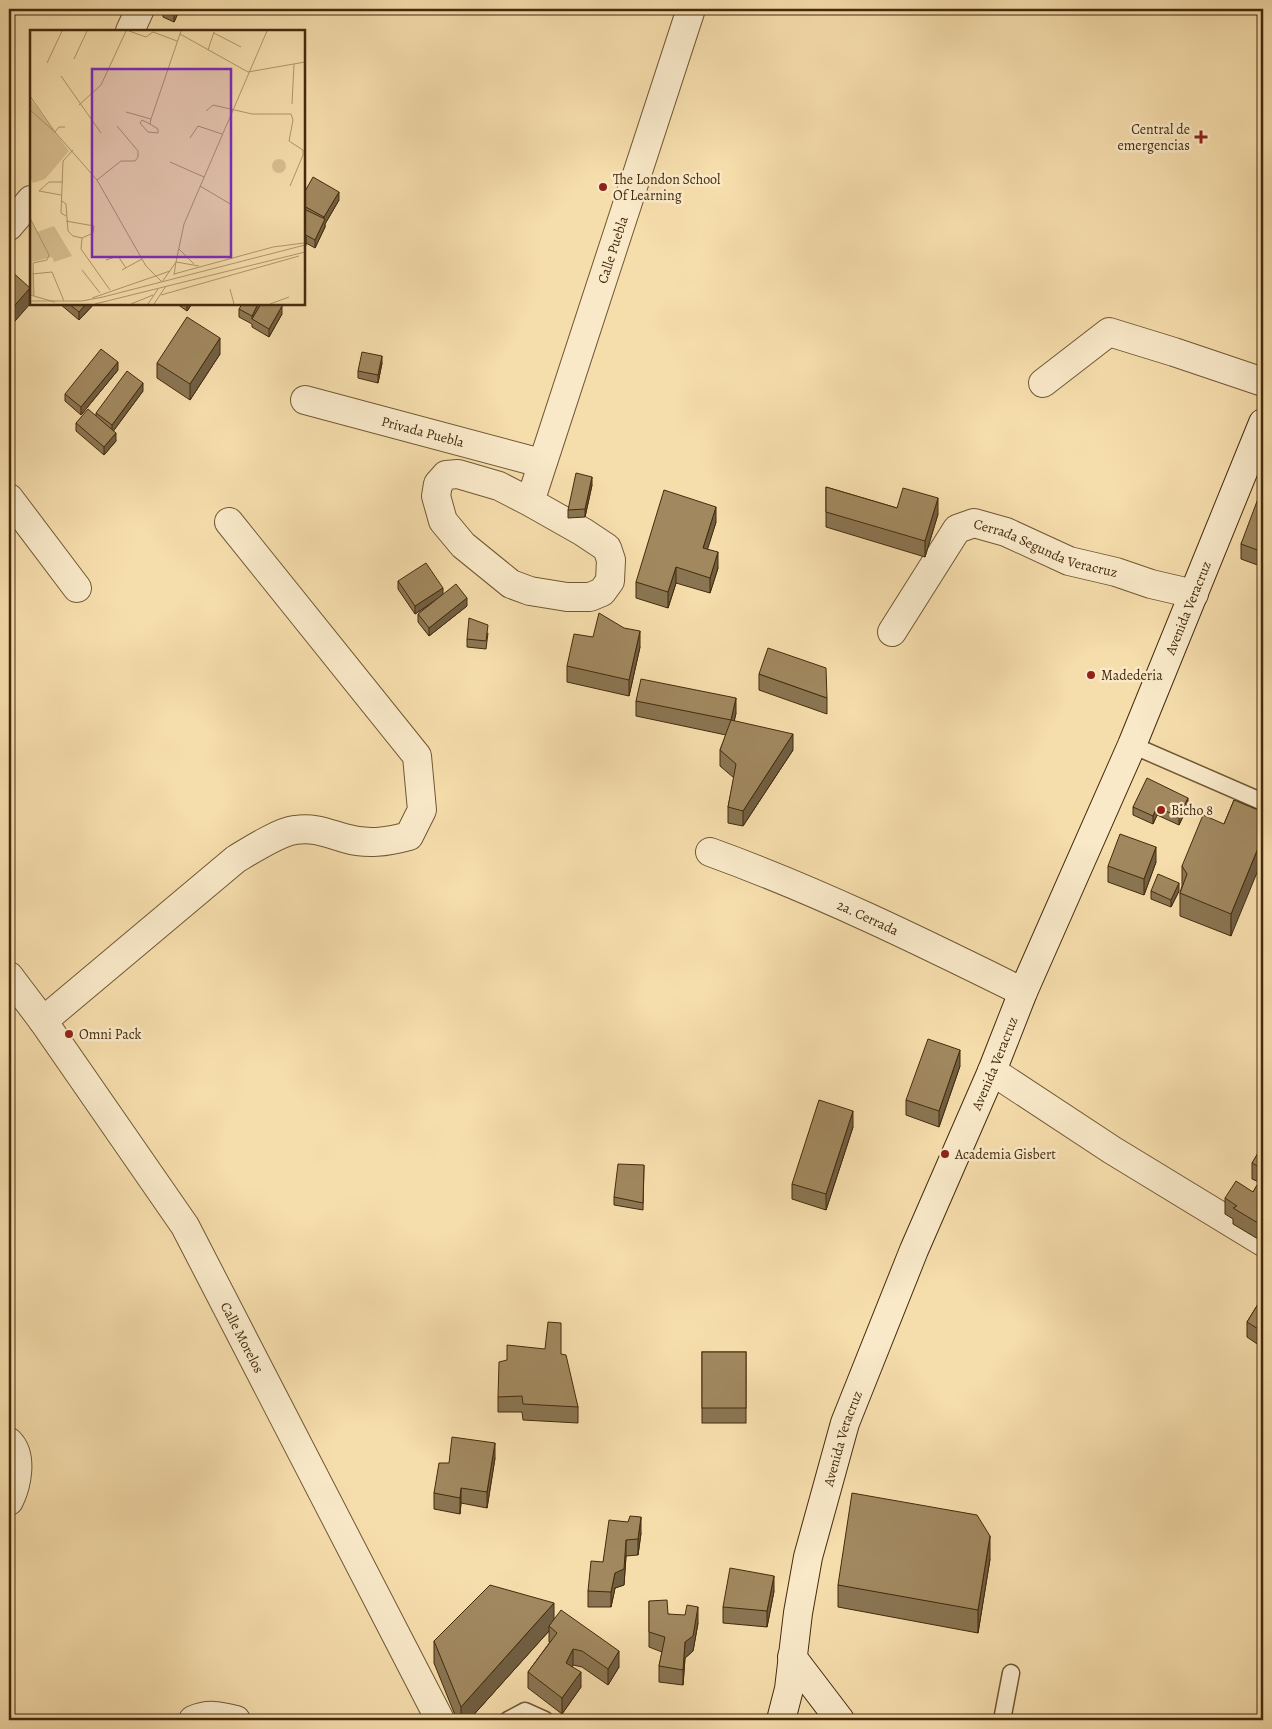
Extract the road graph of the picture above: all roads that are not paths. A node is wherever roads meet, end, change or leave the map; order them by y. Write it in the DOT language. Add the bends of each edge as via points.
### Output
graph roads {
  1 [pos="140,9"];
  2 [pos="691,9"];
  3 [pos="130,30"];
  4 [pos="30,201"];
  5 [pos="9,226"];
  6 [pos="1263,382"];
  7 [pos="1043,383"];
  8 [pos="305,400"];
  9 [pos="1263,424"];
  10 [pos="541,463"];
  11 [pos="9,498"];
  12 [pos="530,502"];
  13 [pos="229,522"];
  14 [pos="77,588"];
  15 [pos="1194,594"];
  16 [pos="892,632"];
  17 [pos="1132,745"];
  18 [pos="1263,802"];
  19 [pos="710,852"];
  20 [pos="9,976"];
  21 [pos="1023,992"];
  22 [pos="42,1022"];
  23 [pos="992,1071"];
  24 [pos="1263,1242"];
  25 [pos="9,1442"];
  26 [pos="9,1501"];
  27 [pos="792,1657"];
  28 [pos="1010,1673"];
  29 [pos="193,1720"];
  30 [pos="236,1720"];
  31 [pos="440,1720"];
  32 [pos="508,1720"];
  33 [pos="545,1720"];
  34 [pos="781,1720"];
  35 [pos="840,1720"];
  36 [pos="1002,1720"];
  1 -- 3 [label="street"];
  2 -- 10 [label="street, Calle Puebla"];
  4 -- 5 [label="street"];
  6 -- 7 [label="street" via="1109,332"];
  8 -- 10 [label="street, Privada Puebla"];
  9 -- 15 [label="street, Avenida Veracruz"];
  10 -- 12 [label="street, Calle Puebla"];
  11 -- 14 [label="street"];
  12 -- 12 [label="street" via="499,486 458,474 446,475 438,484 436,496 443,521 463,544 511,584 530,591 567,596 590,596 602,592 610,581 611,560 607,548"];
  13 -- 22 [label="street" via="417,756 422,810 409,836 387,842 345,839 321,830 295,830 264,843 236,859"];
  15 -- 16 [label="street, Cerrada Segunda Veracruz" via="1069,561 1006,532 974,523 958,529"];
  15 -- 17 [label="street, Avenida Veracruz"];
  17 -- 18 [label="lane"];
  17 -- 21 [label="street, Avenida Veracruz"];
  19 -- 21 [label="street, 2a. Cerrada" via="768,873 883,923"];
  20 -- 22 [label="street, Calle Morelos"];
  21 -- 23 [label="street, Avenida Veracruz"];
  22 -- 31 [label="street, Calle Morelos" via="185,1226"];
  23 -- 24 [label="street" via="1112,1150"];
  23 -- 27 [label="street, Avenida Veracruz" via="914,1250 846,1424 808,1556"];
  25 -- 26 [label="street" via="14,1447 18,1464"];
  27 -- 34 [label="street, Avenida Veracruz"];
  27 -- 35 [label="street"];
  28 -- 36 [label="lane"];
  29 -- 30 [label="street" via="203,1715"];
  32 -- 33 [label="lane" via="525,1711"];
}
